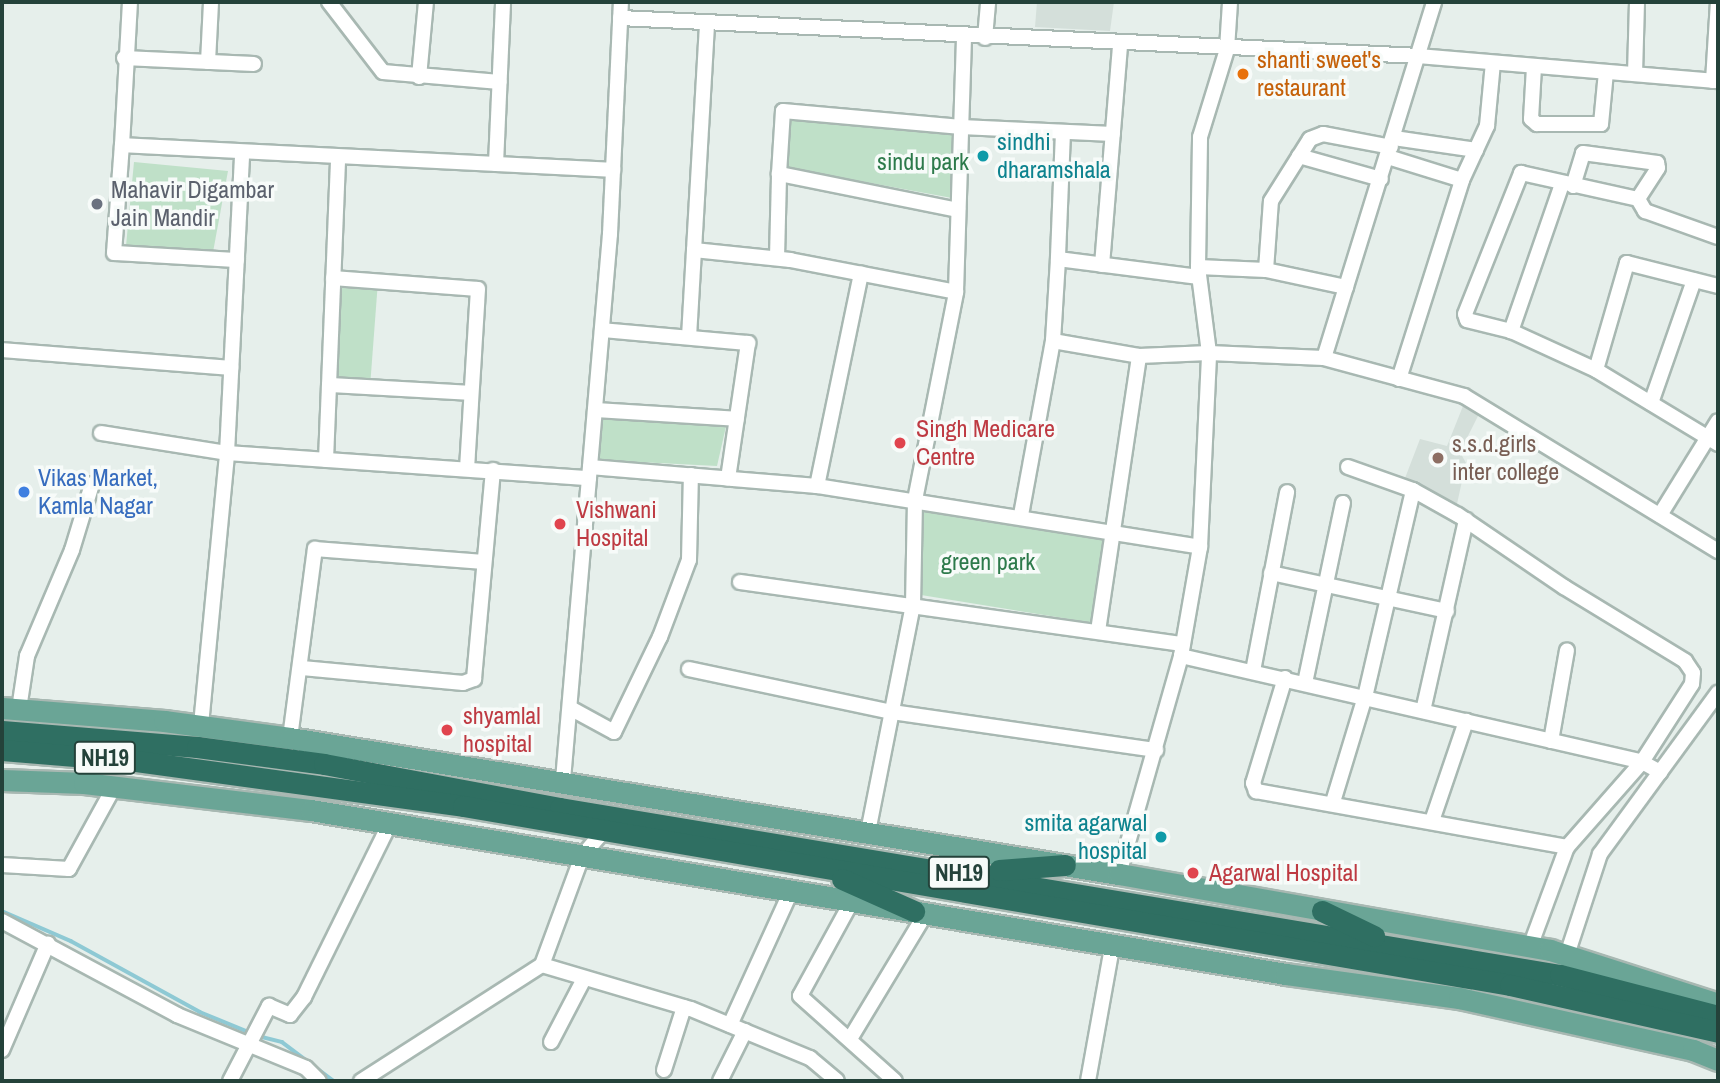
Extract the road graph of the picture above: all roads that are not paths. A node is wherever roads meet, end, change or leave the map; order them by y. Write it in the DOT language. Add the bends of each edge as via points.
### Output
graph roads {
  1 [pos="130,2"];
  2 [pos="211,2"];
  3 [pos="329,2"];
  4 [pos="426,2"];
  5 [pos="503,2"];
  6 [pos="621,2"];
  7 [pos="988,2"];
  8 [pos="1230,2"];
  9 [pos="1434,2"];
  10 [pos="1637,2"];
  11 [pos="1718,2"];
  12 [pos="620,18"];
  13 [pos="708,24"];
  14 [pos="964,37"];
  15 [pos="985,38"];
  16 [pos="1120,44"];
  17 [pos="1227,49"];
  18 [pos="1419,56"];
  19 [pos="124,58"];
  20 [pos="208,62"];
  21 [pos="1493,63"];
  22 [pos="254,64"];
  23 [pos="1534,66"];
  24 [pos="1606,72"];
  25 [pos="1634,74"];
  26 [pos="419,77"];
  27 [pos="1716,81"];
  28 [pos="500,82"];
  29 [pos="961,127"];
  30 [pos="1063,132"];
  31 [pos="1113,134"];
  32 [pos="122,145"];
  33 [pos="1391,147"];
  34 [pos="1476,150"];
  35 [pos="242,152"];
  36 [pos="1299,156"];
  37 [pos="338,157"];
  38 [pos="496,164"];
  39 [pos="613,170"];
  40 [pos="779,174"];
  41 [pos="1381,179"];
  42 [pos="1462,180"];
  43 [pos="1568,185"];
  44 [pos="1638,199"];
  45 [pos="958,209"];
  46 [pos="1718,237"];
  47 [pos="694,250"];
  48 [pos="777,258"];
  49 [pos="1058,259"];
  50 [pos="237,260"];
  51 [pos="1102,265"];
  52 [pos="1266,270"];
  53 [pos="1199,272"];
  54 [pos="861,273"];
  55 [pos="333,278"];
  56 [pos="1694,280"];
  57 [pos="1718,286"];
  58 [pos="1346,287"];
  59 [pos="956,292"];
  60 [pos="602,330"];
  61 [pos="1511,331"];
  62 [pos="689,337"];
  63 [pos="1053,341"];
  64 [pos="2,350"];
  65 [pos="1209,353"];
  66 [pos="1139,356"];
  67 [pos="1324,358"];
  68 [pos="231,368"];
  69 [pos="1596,370"];
  70 [pos="1399,379"];
  71 [pos="329,385"];
  72 [pos="470,393"];
  73 [pos="1651,403"];
  74 [pos="595,410"];
  75 [pos="737,419"];
  76 [pos="1718,421"];
  77 [pos="101,433"];
  78 [pos="1713,441"];
  79 [pos="227,453"];
  80 [pos="326,460"];
  81 [pos="1348,467"];
  82 [pos="467,468"];
  83 [pos="493,470"];
  84 [pos="590,472"];
  85 [pos="691,475"];
  86 [pos="728,479"];
  87 [pos="92,484"];
  88 [pos="817,485"];
  89 [pos="1413,490"];
  90 [pos="1287,492"];
  91 [pos="915,500"];
  92 [pos="1343,503"];
  93 [pos="1021,515"];
  94 [pos="1660,515"];
  95 [pos="1466,520"];
  96 [pos="1114,532"];
  97 [pos="1200,547"];
  98 [pos="1718,551"];
  99 [pos="483,562"];
  100 [pos="1271,573"];
  101 [pos="740,582"];
  102 [pos="1327,585"];
  103 [pos="1388,598"];
  104 [pos="913,605"];
  105 [pos="1447,611"];
  106 [pos="1098,631"];
  107 [pos="1182,650"];
  108 [pos="1567,650"];
  109 [pos="302,668"];
  110 [pos="689,669"];
  111 [pos="1253,671"];
  112 [pos="1285,678"];
  113 [pos="1305,683"];
  114 [pos="1718,693"];
  115 [pos="1365,697"];
  116 [pos="10,708"];
  117 [pos="570,708"];
  118 [pos="1423,711"];
  119 [pos="892,712"];
  120 [pos="1466,720"];
  121 [pos="201,725"];
  122 [pos="2,731"];
  123 [pos="290,738"];
  124 [pos="1551,741"];
  125 [pos="2,750"];
  126 [pos="1156,750"];
  127 [pos="1642,762"];
  128 [pos="1660,772"];
  129 [pos="2,780"];
  130 [pos="564,780"];
  131 [pos="114,787"];
  132 [pos="1333,802"];
  133 [pos="1432,821"];
  134 [pos="390,823"];
  135 [pos="603,832"];
  136 [pos="868,832"];
  137 [pos="1567,847"];
  138 [pos="582,856"];
  139 [pos="2,865"];
  140 [pos="812,866"];
  141 [pos="1065,866"];
  142 [pos="944,870"];
  143 [pos="1119,874"];
  144 [pos="791,891"];
  145 [pos="852,901"];
  146 [pos="1322,911"];
  147 [pos="920,912"];
  148 [pos="2,921"];
  149 [pos="1114,942"];
  150 [pos="48,943"];
  151 [pos="1530,947"];
  152 [pos="1400,948"];
  153 [pos="1567,955"];
  154 [pos="542,965"];
  155 [pos="584,979"];
  156 [pos="1718,1004"];
  157 [pos="684,1007"];
  158 [pos="1718,1016"];
  159 [pos="730,1025"];
  160 [pos="745,1031"];
  161 [pos="1718,1032"];
  162 [pos="254,1035"];
  163 [pos="850,1039"];
  164 [pos="551,1042"];
  165 [pos="2,1050"];
  166 [pos="1718,1060"];
  167 [pos="664,1070"];
  168 [pos="230,1081"];
  169 [pos="319,1081"];
  170 [pos="361,1081"];
  171 [pos="720,1081"];
  172 [pos="837,1081"];
  173 [pos="895,1081"];
  174 [pos="1088,1081"];
  1 -- 19 [label="street"];
  2 -- 20 [label="street"];
  3 -- 26 [label="street" via="382,71"];
  4 -- 26 [label="street"];
  5 -- 28 [label="street"];
  6 -- 12 [label="street"];
  7 -- 15 [label="street"];
  8 -- 17 [label="street"];
  9 -- 18 [label="street"];
  10 -- 25 [label="street"];
  11 -- 27 [label="street"];
  12 -- 13 [label="street"];
  12 -- 39 [label="street"];
  13 -- 14 [label="street"];
  13 -- 47 [label="street"];
  14 -- 15 [label="street"];
  14 -- 29 [label="street"];
  15 -- 16 [label="street"];
  16 -- 17 [label="street"];
  16 -- 31 [label="street"];
  17 -- 18 [label="street"];
  17 -- 53 [label="street" via="1200,137"];
  18 -- 21 [label="street"];
  18 -- 33 [label="street"];
  19 -- 20 [label="street"];
  19 -- 32 [label="street"];
  20 -- 22 [label="street"];
  21 -- 23 [label="street"];
  21 -- 34 [label="street" via="1487,126"];
  23 -- 24 [label="street"];
  23 -- 24 [label="street" via="1531,119 1537,124 1601,124"];
  24 -- 25 [label="street"];
  25 -- 27 [label="street"];
  26 -- 28 [label="street"];
  28 -- 38 [label="street"];
  29 -- 30 [label="street"];
  29 -- 40 [label="street" via="786,110 782,114"];
  29 -- 45 [label="street"];
  30 -- 31 [label="street"];
  30 -- 49 [label="street"];
  31 -- 51 [label="street"];
  32 -- 35 [label="street"];
  32 -- 50 [label="street" via="114,253"];
  33 -- 34 [label="street"];
  33 -- 36 [label="street" via="1323,134 1310,139"];
  33 -- 41 [label="street"];
  33 -- 42 [label="street"];
  34 -- 42 [label="street"];
  35 -- 37 [label="street"];
  35 -- 50 [label="street"];
  36 -- 41 [label="street"];
  36 -- 52 [label="street" via="1268,210"];
  37 -- 38 [label="street"];
  37 -- 55 [label="street"];
  38 -- 39 [label="street"];
  39 -- 60 [label="street"];
  40 -- 45 [label="street"];
  40 -- 48 [label="street"];
  41 -- 58 [label="street"];
  42 -- 70 [label="street"];
  43 -- 44 [label="street"];
  43 -- 44 [label="street" via="1583,153 1657,163"];
  43 -- 61 [label="street"];
  43 -- 61 [label="street" via="1521,173 1465,314 1467,320"];
  44 -- 46 [label="street" via="1645,211"];
  45 -- 59 [label="street"];
  47 -- 48 [label="street"];
  47 -- 62 [label="street"];
  48 -- 54 [label="street"];
  49 -- 51 [label="street"];
  49 -- 63 [label="street"];
  50 -- 68 [label="street"];
  51 -- 53 [label="street"];
  52 -- 53 [label="street"];
  52 -- 58 [label="street"];
  53 -- 65 [label="street"];
  54 -- 59 [label="street"];
  54 -- 88 [label="street"];
  55 -- 71 [label="street"];
  55 -- 72 [label="street" via="478,289"];
  56 -- 57 [label="street"];
  56 -- 69 [label="street" via="1627,263"];
  56 -- 73 [label="street"];
  58 -- 67 [label="street"];
  59 -- 91 [label="street"];
  60 -- 62 [label="street"];
  60 -- 74 [label="street"];
  61 -- 69 [label="street"];
  62 -- 75 [label="street" via="748,343"];
  63 -- 66 [label="street"];
  63 -- 93 [label="street"];
  64 -- 68 [label="street"];
  65 -- 66 [label="street"];
  65 -- 67 [label="street"];
  65 -- 97 [label="street"];
  66 -- 96 [label="street"];
  67 -- 70 [label="street"];
  68 -- 79 [label="street"];
  69 -- 73 [label="street"];
  70 -- 94 [label="street" via="1477,401"];
  71 -- 72 [label="street"];
  71 -- 80 [label="street"];
  72 -- 82 [label="street"];
  73 -- 78 [label="street"];
  74 -- 75 [label="street"];
  74 -- 84 [label="street"];
  75 -- 86 [label="street"];
  76 -- 78 [label="street"];
  77 -- 79 [label="street"];
  78 -- 94 [label="street"];
  79 -- 80 [label="street"];
  79 -- 121 [label="street"];
  80 -- 82 [label="street"];
  81 -- 89 [label="street"];
  82 -- 83 [label="street"];
  83 -- 84 [label="street"];
  83 -- 99 [label="street"];
  84 -- 85 [label="street"];
  84 -- 117 [label="street"];
  85 -- 86 [label="street"];
  85 -- 117 [label="street" via="691,552 660,637 614,732"];
  86 -- 88 [label="street"];
  87 -- 116 [label="street" via="72,550"];
  88 -- 91 [label="street"];
  89 -- 95 [label="street"];
  89 -- 103 [label="street"];
  90 -- 100 [label="street"];
  91 -- 93 [label="street"];
  91 -- 104 [label="street"];
  92 -- 102 [label="street"];
  93 -- 96 [label="street"];
  94 -- 98 [label="street"];
  95 -- 105 [label="street"];
  95 -- 127 [label="street" via="1690,667 1692,684"];
  96 -- 97 [label="street"];
  96 -- 106 [label="street"];
  97 -- 107 [label="street"];
  99 -- 109 [label="street" via="314,549"];
  99 -- 109 [label="street" via="474,679 470,682"];
  100 -- 102 [label="street"];
  100 -- 111 [label="street"];
  101 -- 104 [label="street"];
  102 -- 103 [label="street"];
  102 -- 113 [label="street"];
  103 -- 105 [label="street"];
  103 -- 115 [label="street"];
  104 -- 106 [label="street"];
  104 -- 119 [label="street"];
  105 -- 118 [label="street"];
  106 -- 107 [label="street"];
  107 -- 111 [label="street"];
  107 -- 126 [label="street"];
  108 -- 124 [label="street"];
  109 -- 123 [label="street"];
  110 -- 119 [label="street"];
  111 -- 112 [label="street"];
  112 -- 113 [label="street"];
  112 -- 132 [label="street" via="1254,787"];
  113 -- 115 [label="street"];
  114 -- 128 [label="street"];
  115 -- 118 [label="street"];
  115 -- 132 [label="street"];
  116 -- 121 [label="main road"];
  117 -- 130 [label="street"];
  118 -- 120 [label="street"];
  119 -- 126 [label="street"];
  119 -- 136 [label="street"];
  120 -- 124 [label="street"];
  120 -- 133 [label="street"];
  121 -- 123 [label="main road"];
  122 -- 142 [label="highway, NH19" via="197,747 324,764 560,808"];
  123 -- 130 [label="main road"];
  124 -- 127 [label="street"];
  125 -- 135 [label="highway, NH19" via="207,770 463,806"];
  126 -- 143 [label="street"];
  127 -- 128 [label="street"];
  127 -- 137 [label="street"];
  128 -- 153 [label="street" via="1600,855"];
  129 -- 131 [label="main road"];
  130 -- 136 [label="main road"];
  131 -- 134 [label="main road"];
  131 -- 139 [label="street" via="69,869"];
  132 -- 133 [label="street"];
  133 -- 137 [label="street"];
  134 -- 138 [label="main road"];
  134 -- 162 [label="street" via="304,997 290,1015 271,1004"];
  135 -- 138 [label="street"];
  135 -- 140 [label="highway, NH19"];
  136 -- 141 [label="main road"];
  137 -- 151 [label="street"];
  138 -- 144 [label="main road"];
  138 -- 154 [label="street"];
  140 -- 147 [label="highway"];
  140 -- 161 [label="highway, NH19" via="1510,985"];
  141 -- 142 [label="highway"];
  141 -- 143 [label="main road"];
  142 -- 152 [label="highway, NH19"];
  143 -- 146 [label="main road"];
  144 -- 145 [label="main road"];
  144 -- 159 [label="street"];
  145 -- 147 [label="main road"];
  145 -- 163 [label="street" via="800,996"];
  146 -- 151 [label="main road"];
  146 -- 152 [label="highway"];
  147 -- 149 [label="main road"];
  147 -- 163 [label="street"];
  148 -- 150 [label="street"];
  149 -- 166 [label="main road" via="1286,974 1459,998"];
  149 -- 174 [label="street"];
  150 -- 162 [label="street" via="177,1015"];
  150 -- 165 [label="street"];
  151 -- 153 [label="main road"];
  152 -- 158 [label="highway, NH19" via="1560,975"];
  153 -- 156 [label="main road"];
  154 -- 155 [label="street"];
  154 -- 170 [label="street"];
  155 -- 157 [label="street"];
  155 -- 164 [label="street"];
  157 -- 159 [label="street"];
  157 -- 167 [label="street"];
  159 -- 160 [label="street"];
  160 -- 171 [label="street"];
  160 -- 172 [label="street" via="810,1058"];
  162 -- 168 [label="street"];
  162 -- 169 [label="street"];
  163 -- 173 [label="street"];
}
